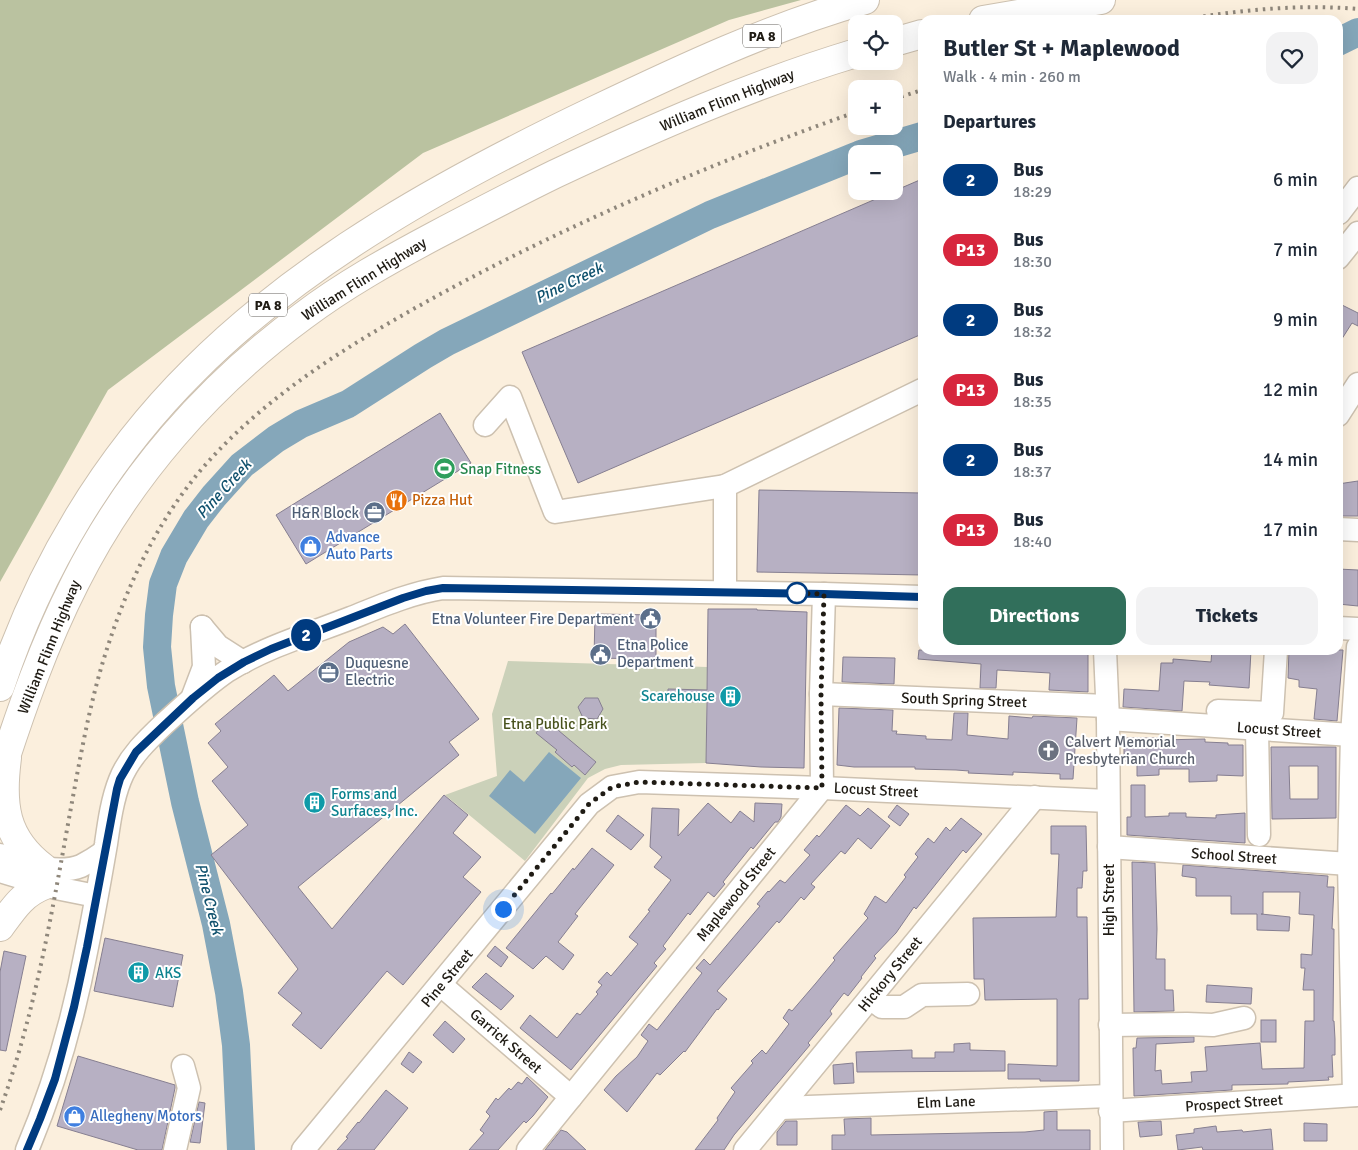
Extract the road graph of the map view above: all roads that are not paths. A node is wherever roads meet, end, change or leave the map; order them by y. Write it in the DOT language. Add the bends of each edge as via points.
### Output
graph roads {
  1 [pos="864,0"];
  2 [pos="1101,0"];
  3 [pos="1012,15"];
  4 [pos="918,35"];
  5 [pos="903,39"];
  6 [pos="848,55"];
  7 [pos="1358,188"];
  8 [pos="1343,208"];
  9 [pos="1358,233"];
  10 [pos="1343,248"];
  11 [pos="1358,384"];
  12 [pos="918,392"];
  13 [pos="1343,407"];
  14 [pos="484,425"];
  15 [pos="725,486"];
  16 [pos="1343,529"];
  17 [pos="1358,530"];
  18 [pos="725,592"];
  19 [pos="824,594"];
  20 [pos="918,597"];
  21 [pos="1343,628"];
  22 [pos="1358,629"];
  23 [pos="1358,647"];
  24 [pos="1105,655"];
  25 [pos="1276,655"];
  26 [pos="244,662"];
  27 [pos="0,687"];
  28 [pos="821,694"];
  29 [pos="192,699"];
  30 [pos="1218,710"];
  31 [pos="1107,713"];
  32 [pos="1257,729"];
  33 [pos="1355,738"];
  34 [pos="4,763"];
  35 [pos="822,788"];
  36 [pos="1035,797"];
  37 [pos="1108,801"];
  38 [pos="589,804"];
  39 [pos="1259,835"];
  40 [pos="1109,847"];
  41 [pos="104,852"];
  42 [pos="0,855"];
  43 [pos="1353,865"];
  44 [pos="0,872"];
  45 [pos="44,876"];
  46 [pos="96,896"];
  47 [pos="0,927"];
  48 [pos="442,984"];
  49 [pos="968,994"];
  50 [pos="870,998"];
  51 [pos="1244,1018"];
  52 [pos="1110,1025"];
  53 [pos="183,1066"];
  54 [pos="1356,1095"];
  55 [pos="571,1097"];
  56 [pos="1110,1104"];
  57 [pos="781,1108"];
  58 [pos="27,1150"];
  59 [pos="175,1150"];
  60 [pos="303,1150"];
  61 [pos="528,1150"];
  62 [pos="745,1150"];
  63 [pos="1112,1150"];
  1 -- 27 [label="highway, William Flinn Highway / PA 8" via="805,19 723,52 562,126 404,212 265,307 193,371 150,418 108,472 73,526 42,586"];
  2 -- 3 [label="highway"];
  4 -- 5 [label="highway"];
  6 -- 34 [label="highway, William Flinn Highway / PA 8" via="673,120 522,190 376,268 304,315 257,352 174,435 142,475 104,532 74,583 60,615"];
  7 -- 8 [label="street"];
  9 -- 10 [label="street"];
  11 -- 13 [label="street"];
  12 -- 15 [label="street"];
  14 -- 15 [label="street" via="510,397 555,512"];
  15 -- 18 [label="street"];
  16 -- 17 [label="street"];
  18 -- 19 [label="street"];
  18 -- 26 [label="street" via="434,589 403,598"];
  19 -- 20 [label="street"];
  19 -- 28 [label="street"];
  21 -- 22 [label="street"];
  23 -- 33 [label="street"];
  24 -- 31 [label="street, High Street"];
  25 -- 30 [label="street" via="1272,713"];
  26 -- 29 [label="street"];
  26 -- 29 [label="street" via="218,646 202,627 204,667"];
  28 -- 31 [label="street, South Spring Street"];
  28 -- 35 [label="street"];
  29 -- 41 [label="street" via="136,752 120,779"];
  31 -- 32 [label="street, Locust Street"];
  31 -- 37 [label="street, High Street"];
  32 -- 33 [label="street, Locust Street"];
  32 -- 39 [label="street"];
  33 -- 43 [label="street"];
  34 -- 45 [label="highway, William Flinn Highway" via="8,821 13,835"];
  35 -- 36 [label="street, Locust Street"];
  35 -- 38 [label="street, Locust Street" via="639,782 612,787"];
  35 -- 55 [label="street, Maplewood Street"];
  36 -- 37 [label="street, Locust Street"];
  36 -- 50 [label="street, Hickory Street"];
  37 -- 40 [label="street, High Street"];
  38 -- 48 [label="street, Pine Street"];
  40 -- 43 [label="street, School Street"];
  40 -- 52 [label="street, High Street"];
  41 -- 45 [label="street" via="76,867"];
  41 -- 46 [label="street"];
  42 -- 45 [label="street"];
  43 -- 54 [label="street"];
  44 -- 45 [label="street"];
  45 -- 46 [label="street"];
  45 -- 47 [label="highway"];
  46 -- 58 [label="street" via="81,978 62,1054"];
  48 -- 55 [label="street, Garrick Street"];
  48 -- 60 [label="street, Pine Street"];
  49 -- 50 [label="street" via="922,995 904,1007 882,1007"];
  50 -- 57 [label="street, Hickory Street"];
  51 -- 52 [label="street" via="1213,1025"];
  52 -- 56 [label="street, High Street"];
  53 -- 59 [label="street" via="189,1088"];
  54 -- 56 [label="street, Prospect Street"];
  55 -- 61 [label="street, Maplewood Street"];
  56 -- 57 [label="street, Elm Lane"];
  56 -- 63 [label="street, High Street"];
  57 -- 62 [label="street, Hickory Street"];
}
